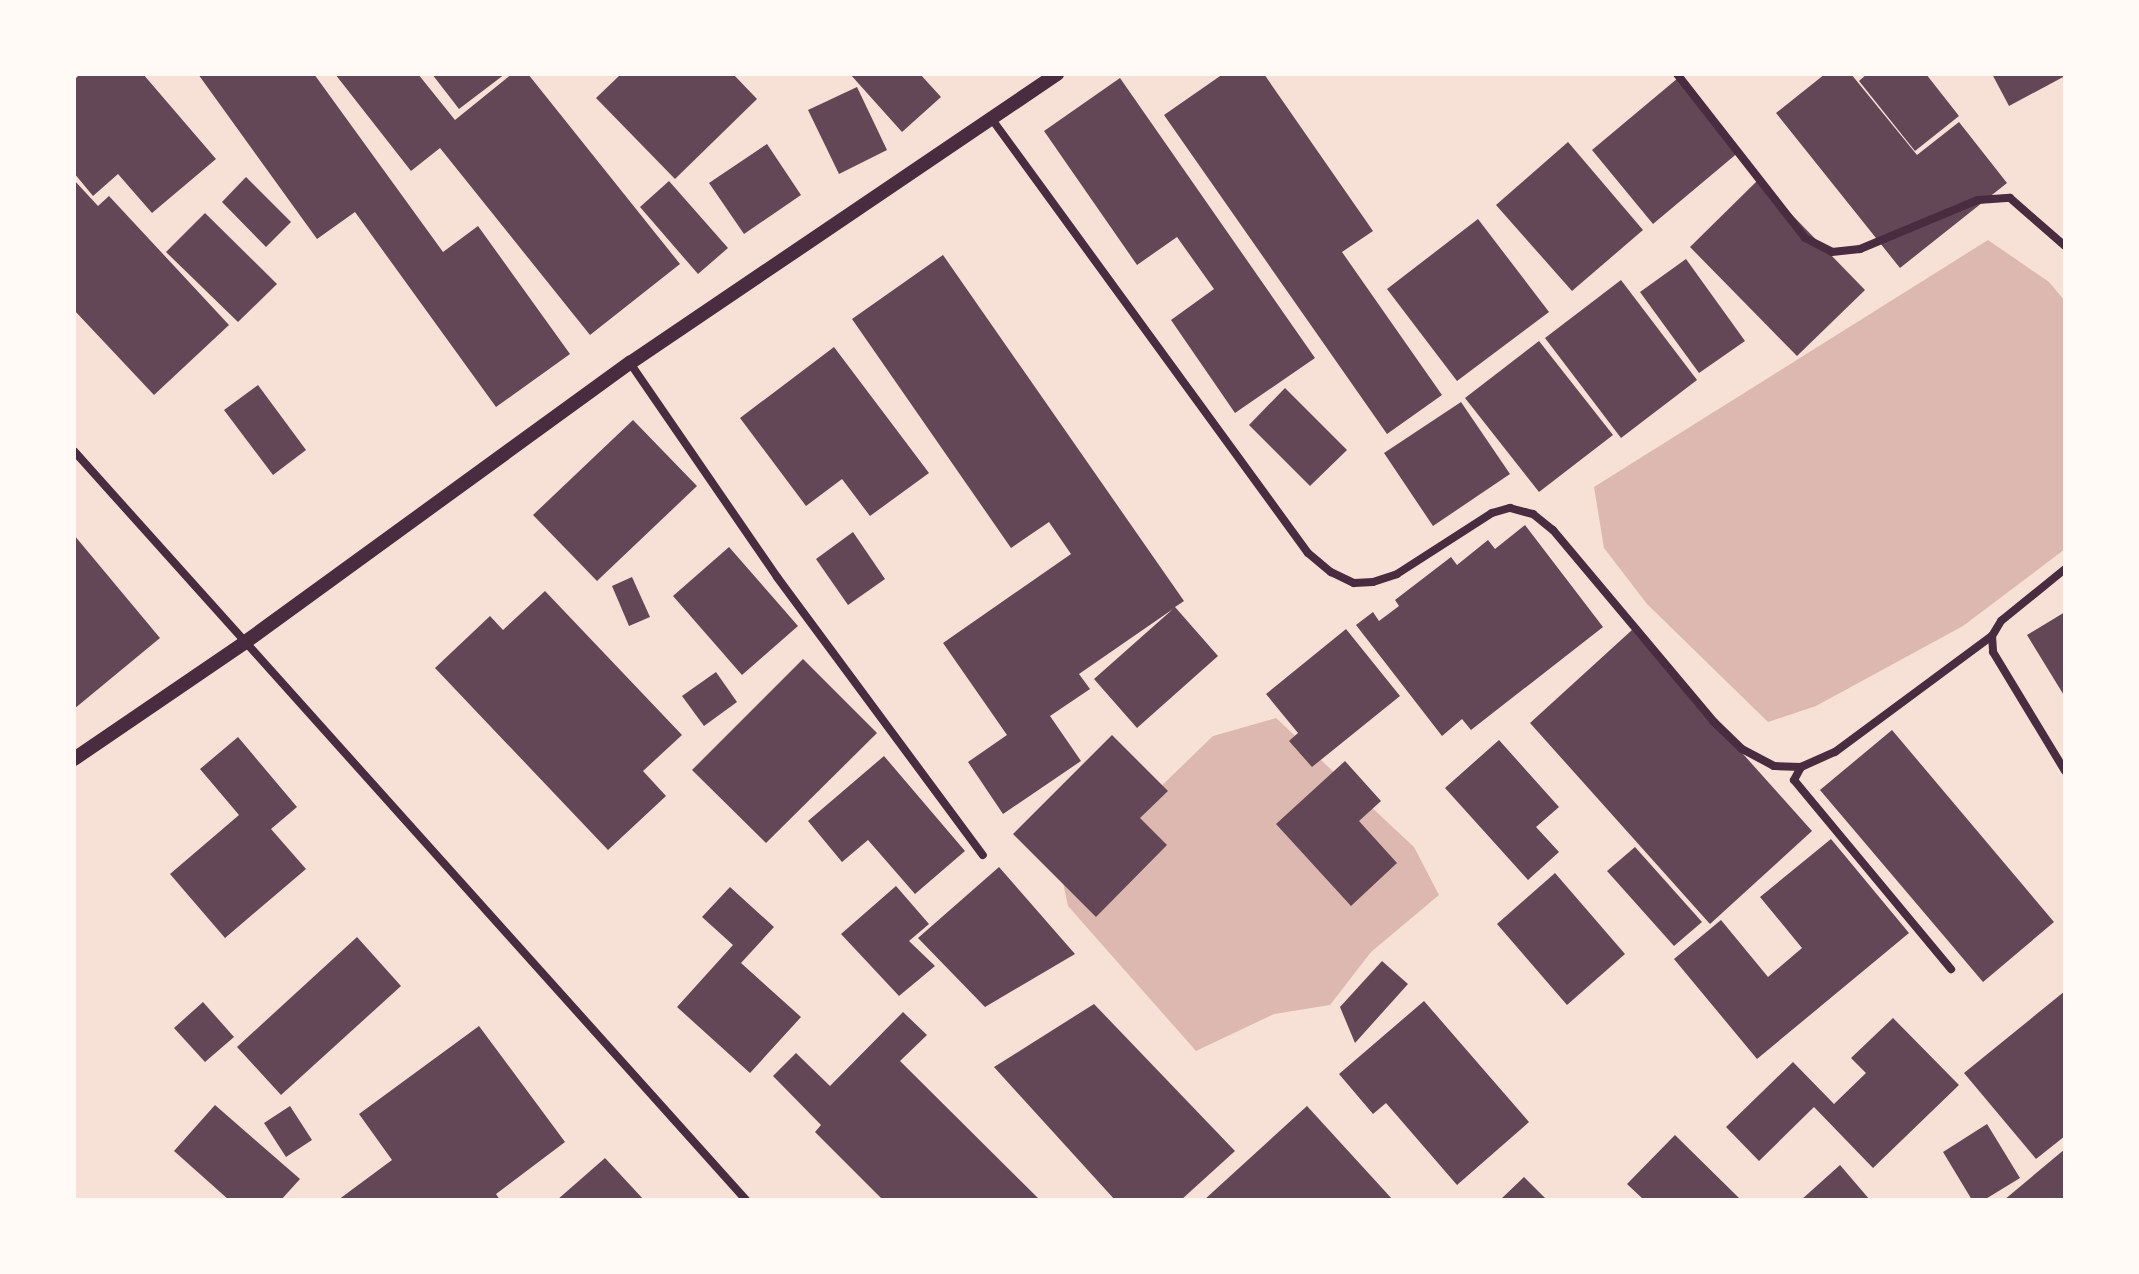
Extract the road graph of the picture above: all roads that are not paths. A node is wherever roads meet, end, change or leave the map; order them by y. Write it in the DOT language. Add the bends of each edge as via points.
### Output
graph roads {
  1 [pos="1057,74"];
  2 [pos="1677,74"];
  3 [pos="991,118"];
  4 [pos="2065,246"];
  5 [pos="630,363"];
  6 [pos="74,451"];
  7 [pos="2065,569"];
  8 [pos="1992,636"];
  9 [pos="244,643"];
  10 [pos="74,759"];
  11 [pos="1801,767"];
  12 [pos="2065,771"];
  13 [pos="983,855"];
  14 [pos="1951,969"];
  15 [pos="746,1200"];
  1 -- 3 [label="street"];
  2 -- 4 [label="street" via="1805,238 1832,252 1860,249 1978,200 2010,198"];
  3 -- 5 [label="street"];
  3 -- 11 [label="street" via="1308,553 1331,572 1354,583 1373,582 1397,574 1492,513 1510,508 1533,514 1553,530 1742,749 1774,766"];
  5 -- 9 [label="street"];
  5 -- 13 [label="street" via="777,577"];
  6 -- 9 [label="street"];
  7 -- 8 [label="street" via="2001,621"];
  8 -- 11 [label="street" via="1835,752"];
  8 -- 12 [label="street" via="1993,652"];
  9 -- 10 [label="street"];
  9 -- 15 [label="street"];
  11 -- 14 [label="street" via="1794,780"];
}
